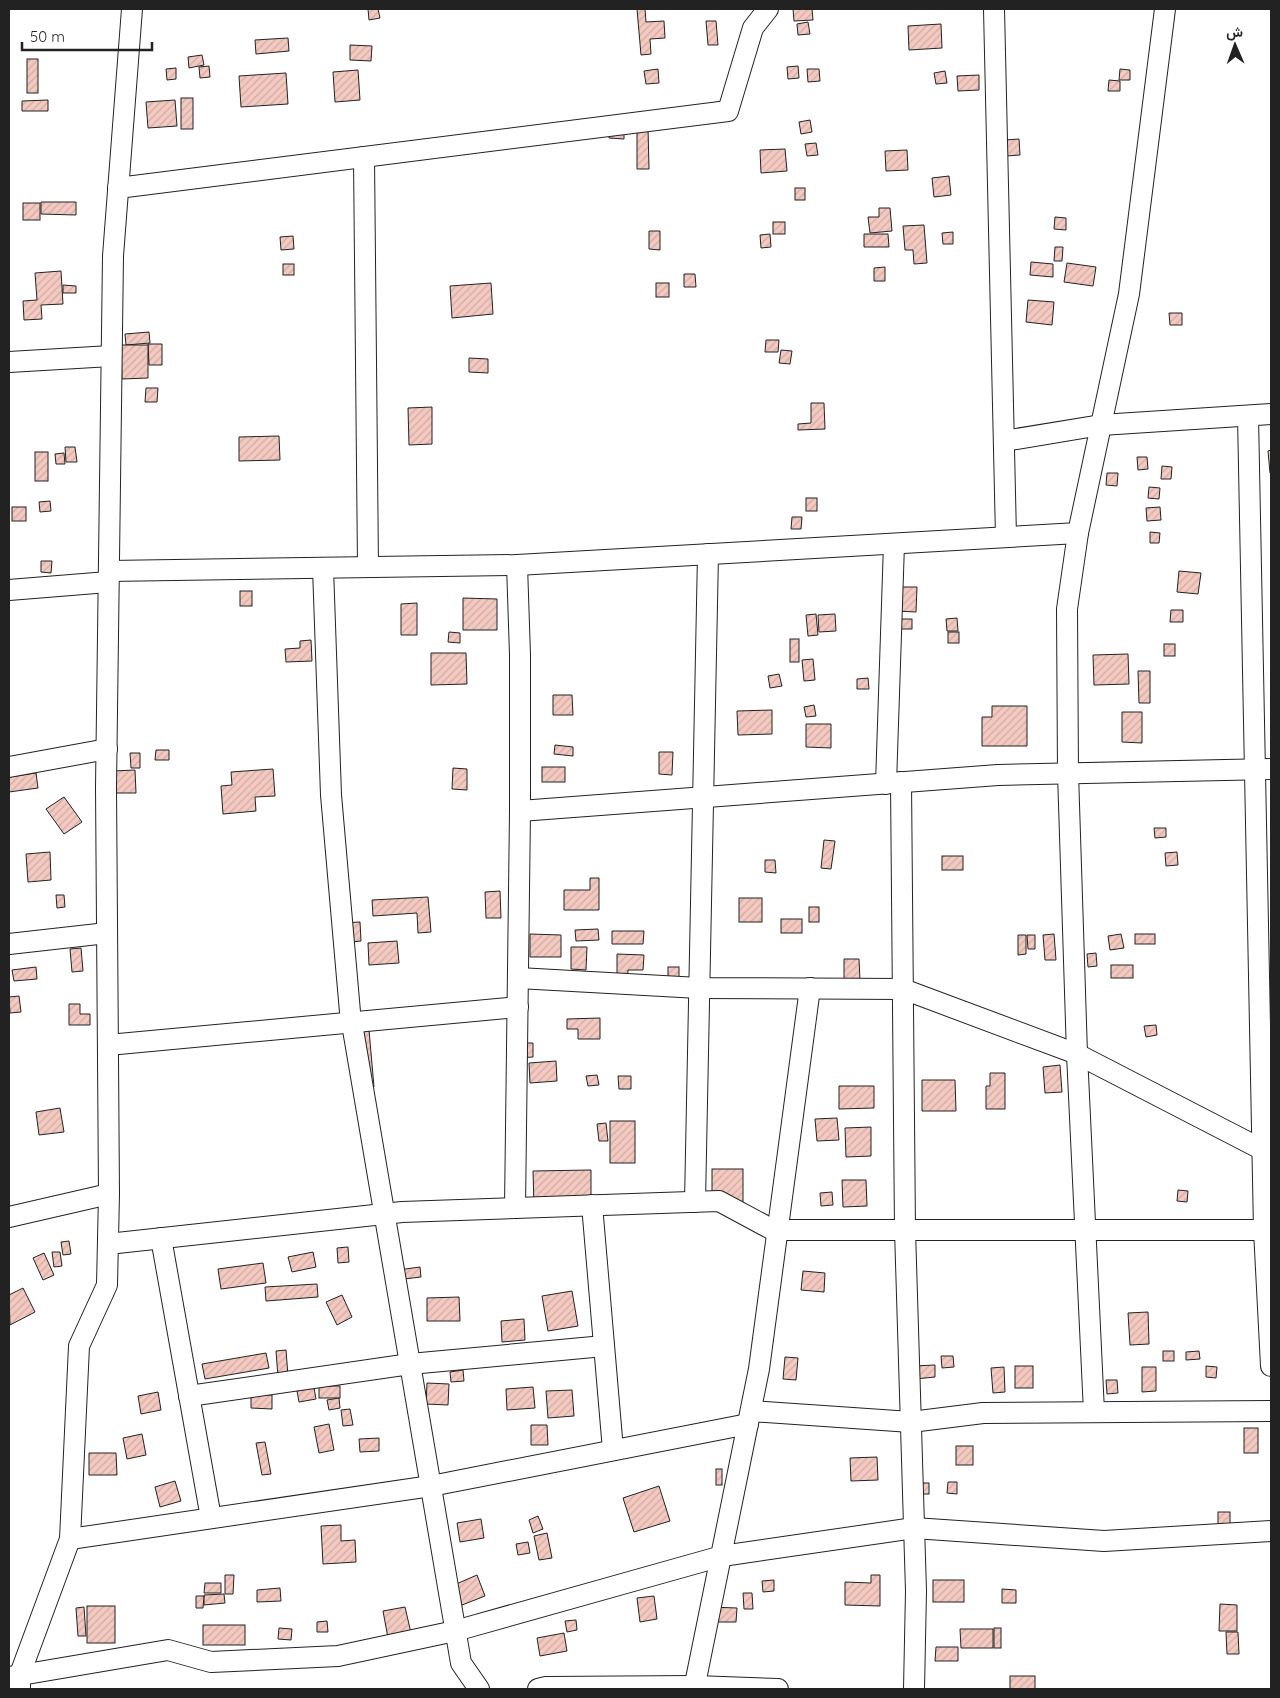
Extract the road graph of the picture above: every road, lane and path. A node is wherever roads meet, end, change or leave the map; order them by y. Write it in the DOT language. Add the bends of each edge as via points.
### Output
graph roads {
  1 [pos="132,9"];
  2 [pos="768,9"];
  3 [pos="994,9"];
  4 [pos="1165,9"];
  5 [pos="364,157"];
  6 [pos="118,188"];
  7 [pos="111,356"];
  8 [pos="9,362"];
  9 [pos="1271,414"];
  10 [pos="1248,416"];
  11 [pos="1101,425"];
  12 [pos="1004,441"];
  13 [pos="1078,533"];
  14 [pos="1006,537"];
  15 [pos="894,544"];
  16 [pos="708,554"];
  17 [pos="517,565"];
  18 [pos="368,567"];
  19 [pos="323,568"];
  20 [pos="108,576"];
  21 [pos="9,590"];
  22 [pos="107,749"];
  23 [pos="9,767"];
  24 [pos="1264,769"];
  25 [pos="1068,773"];
  26 [pos="894,783"];
  27 [pos="703,797"];
  28 [pos="520,811"];
  29 [pos="107,933"];
  30 [pos="9,944"];
  31 [pos="518,978"];
  32 [pos="699,988"];
  33 [pos="810,988"];
  34 [pos="903,988"];
  35 [pos="518,1007"];
  36 [pos="352,1022"];
  37 [pos="108,1045"];
  38 [pos="1077,1054"];
  39 [pos="1263,1150"];
  40 [pos="109,1194"];
  41 [pos="695,1202"];
  42 [pos="592,1205"];
  43 [pos="515,1208"];
  44 [pos="385,1213"];
  45 [pos="9,1217"];
  46 [pos="778,1230"];
  47 [pos="905,1230"];
  48 [pos="1085,1230"];
  49 [pos="1268,1230"];
  50 [pos="161,1238"];
  51 [pos="108,1244"];
  52 [pos="604,1346"];
  53 [pos="410,1364"];
  54 [pos="1271,1366"];
  55 [pos="189,1396"];
  56 [pos="1271,1410"];
  57 [pos="1094,1412"];
  58 [pos="750,1418"];
  59 [pos="910,1422"];
  60 [pos="613,1450"];
  61 [pos="431,1486"];
  62 [pos="211,1518"];
  63 [pos="914,1528"];
  64 [pos="1271,1532"];
  65 [pos="70,1539"];
  66 [pos="722,1556"];
  67 [pos="455,1630"];
  68 [pos="16,1680"];
  69 [pos="695,1688"];
  70 [pos="479,1689"];
  71 [pos="538,1689"];
  72 [pos="778,1689"];
  73 [pos="914,1689"];
  1 -- 6 [label="street"];
  2 -- 5 [label="street" via="753,28 728,111"];
  3 -- 12 [label="street"];
  4 -- 11 [label="street" via="1129,294"];
  5 -- 6 [label="street"];
  5 -- 18 [label="street"];
  6 -- 7 [label="street"];
  7 -- 8 [label="street"];
  7 -- 20 [label="street"];
  9 -- 10 [label="street"];
  10 -- 11 [label="street"];
  10 -- 24 [label="street"];
  11 -- 12 [label="street"];
  11 -- 13 [label="street"];
  12 -- 14 [label="street"];
  13 -- 14 [label="street"];
  13 -- 25 [label="street" via="1067,610"];
  14 -- 15 [label="street"];
  15 -- 16 [label="street"];
  15 -- 26 [label="street"];
  16 -- 17 [label="street"];
  16 -- 27 [label="street"];
  17 -- 18 [label="street"];
  17 -- 28 [label="street"];
  18 -- 19 [label="street"];
  19 -- 20 [label="street"];
  19 -- 36 [label="street" via="331,795"];
  20 -- 21 [label="street"];
  20 -- 22 [label="street"];
  22 -- 23 [label="street"];
  22 -- 29 [label="street"];
  24 -- 25 [label="street"];
  24 -- 39 [label="street"];
  25 -- 26 [label="street"];
  25 -- 38 [label="street"];
  26 -- 27 [label="street"];
  26 -- 34 [label="street"];
  27 -- 28 [label="street"];
  27 -- 32 [label="street"];
  28 -- 31 [label="street"];
  29 -- 30 [label="street"];
  29 -- 37 [label="street"];
  31 -- 32 [label="street"];
  31 -- 35 [label="street"];
  32 -- 33 [label="street"];
  32 -- 41 [label="street"];
  33 -- 34 [label="street"];
  33 -- 46 [label="street"];
  34 -- 38 [label="street"];
  34 -- 47 [label="street"];
  35 -- 36 [label="street"];
  35 -- 43 [label="street"];
  36 -- 37 [label="street"];
  36 -- 44 [label="street"];
  37 -- 40 [label="street"];
  38 -- 39 [label="street"];
  38 -- 48 [label="street"];
  39 -- 49 [label="street"];
  40 -- 45 [label="street"];
  40 -- 51 [label="street"];
  41 -- 42 [label="street"];
  41 -- 46 [label="street" via="719,1201"];
  42 -- 43 [label="street"];
  42 -- 52 [label="street"];
  43 -- 44 [label="street"];
  44 -- 50 [label="street"];
  44 -- 53 [label="street"];
  46 -- 47 [label="street"];
  46 -- 58 [label="street" via="760,1369"];
  47 -- 48 [label="street"];
  47 -- 59 [label="street"];
  48 -- 49 [label="street"];
  48 -- 57 [label="street"];
  49 -- 54 [label="street"];
  50 -- 51 [label="street"];
  50 -- 55 [label="street"];
  51 -- 65 [label="street" via="107,1285 79,1346"];
  52 -- 53 [label="street"];
  52 -- 60 [label="street"];
  53 -- 55 [label="street"];
  53 -- 61 [label="street"];
  55 -- 62 [label="street"];
  56 -- 57 [label="street"];
  57 -- 59 [label="street" via="983,1413"];
  58 -- 59 [label="street"];
  58 -- 60 [label="street"];
  58 -- 66 [label="street"];
  59 -- 63 [label="street"];
  60 -- 61 [label="street"];
  61 -- 62 [label="street"];
  61 -- 67 [label="street"];
  62 -- 65 [label="street"];
  63 -- 64 [label="street" via="1104,1541"];
  63 -- 66 [label="street"];
  63 -- 73 [label="street"];
  65 -- 68 [label="street"];
  66 -- 67 [label="street"];
  66 -- 69 [label="street"];
  67 -- 68 [label="street" via="338,1656 211,1662 168,1650"];
  67 -- 70 [label="street" via="461,1663"];
  69 -- 71 [label="street" via="546,1686"];
  69 -- 72 [label="street"];
}
